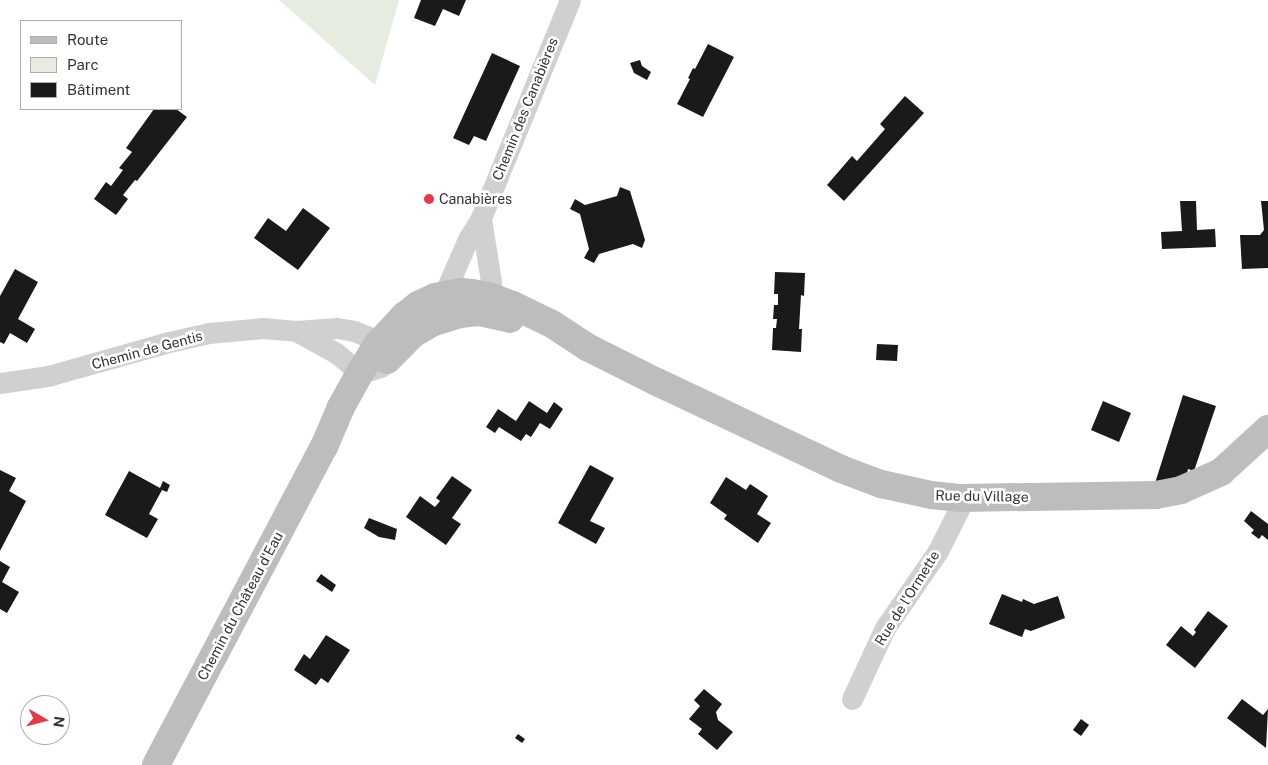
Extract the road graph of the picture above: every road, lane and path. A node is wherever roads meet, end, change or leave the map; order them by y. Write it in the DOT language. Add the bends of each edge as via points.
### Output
graph roads {
  1 [pos="570,0"];
  2 [pos="481,218"];
  3 [pos="470,304"];
  4 [pos="296,331"];
  5 [pos="373,362"];
  6 [pos="0,383"];
  7 [pos="1268,429"];
  8 [pos="961,498"];
  9 [pos="852,699"];
  10 [pos="156,765"];
  1 -- 2 [label="street, Chemin des Canabières"];
  2 -- 3 [label="street" via="490,267"];
  2 -- 3 [label="street, Chemin des Canabières" via="448,285"];
  3 -- 5 [label="street, Chemin du Château d'Eau" via="413,334 395,350"];
  3 -- 8 [label="street, Rue du Village" via="587,347 840,469 906,491"];
  4 -- 5 [label="street, Chemin de Gentis" via="336,353"];
  4 -- 5 [label="street, Chemin de Gentis" via="337,328 371,338"];
  4 -- 6 [label="street, Chemin de Gentis" via="263,328 209,333 48,376"];
  5 -- 10 [label="street, Chemin du Château d'Eau" via="324,446"];
  7 -- 8 [label="street, Rue du Village" via="1221,472 1181,490 1156,495"];
  8 -- 9 [label="street, Rue de l'Ormette" via="938,551 885,628"];
}
